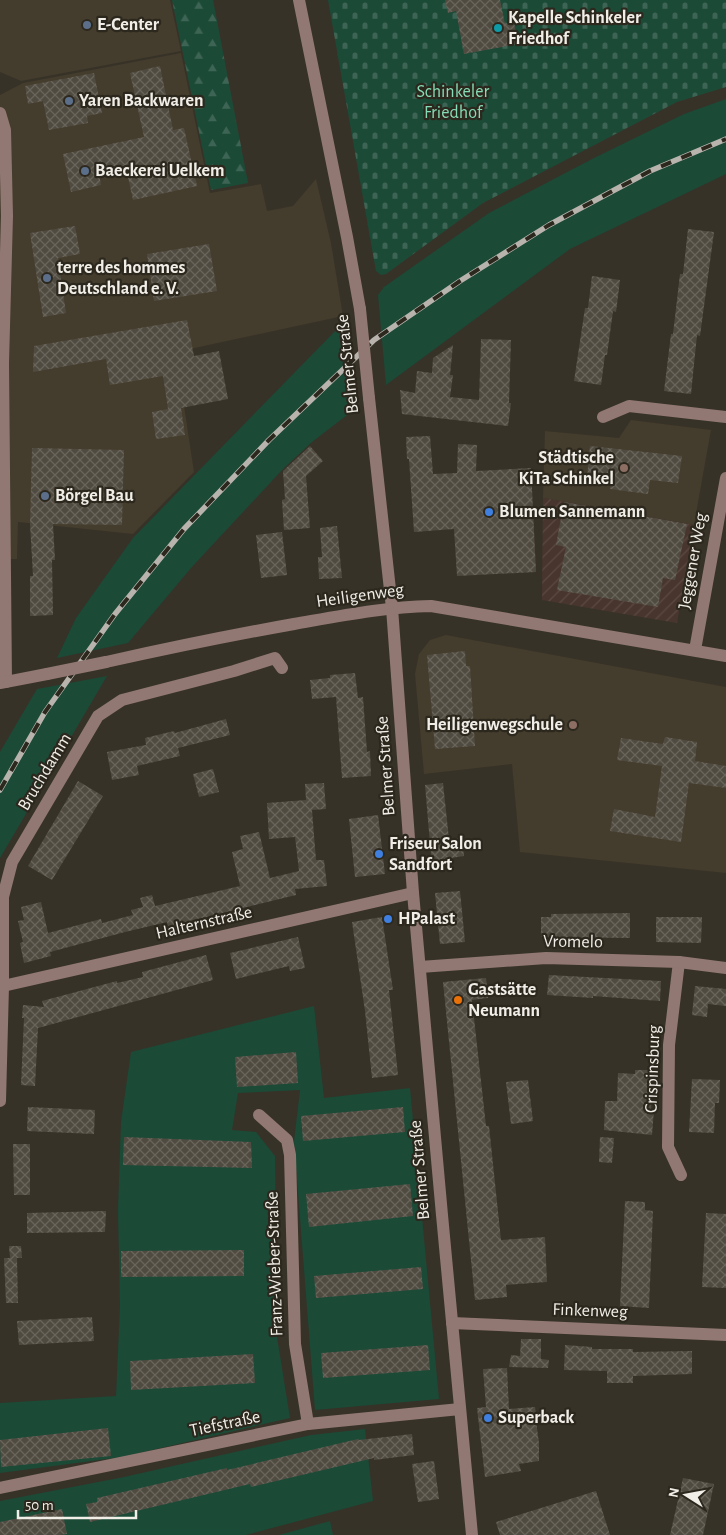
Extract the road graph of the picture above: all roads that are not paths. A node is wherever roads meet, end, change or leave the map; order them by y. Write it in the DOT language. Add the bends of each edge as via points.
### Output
graph roads {
  1 [pos="299,0"];
  2 [pos="0,113"];
  3 [pos="602,417"];
  4 [pos="726,417"];
  5 [pos="726,478"];
  6 [pos="392,608"];
  7 [pos="695,650"];
  8 [pos="726,656"];
  9 [pos="282,668"];
  10 [pos="3,683"];
  11 [pos="413,893"];
  12 [pos="679,962"];
  13 [pos="420,967"];
  14 [pos="726,968"];
  15 [pos="3,986"];
  16 [pos="0,1102"];
  17 [pos="259,1115"];
  18 [pos="681,1176"];
  19 [pos="452,1323"];
  20 [pos="726,1335"];
  21 [pos="460,1409"];
  22 [pos="308,1424"];
  23 [pos="0,1488"];
  24 [pos="472,1535"];
  1 -- 6 [label="street, Belmer Straße, bridge" via="360,309"];
  2 -- 10 [label="street" via="5,130 7,216 3,363"];
  3 -- 4 [label="street" via="629,406"];
  5 -- 7 [label="street, Jeggener Weg"];
  6 -- 7 [label="street, Heiligenweg" via="431,606"];
  6 -- 10 [label="street, Heiligenweg, bridge" via="237,634"];
  6 -- 11 [label="street, Belmer Straße"];
  7 -- 8 [label="street, Heiligenweg"];
  9 -- 15 [label="street, Bruchdamm" via="275,658 122,700 98,716 12,862 3,897"];
  11 -- 13 [label="street, Belmer Straße"];
  11 -- 15 [label="street, Halternstraße"];
  12 -- 13 [label="street, Vromelo" via="546,958"];
  12 -- 14 [label="street, Vromelo"];
  12 -- 18 [label="street, Crispinsburg" via="669,1045 668,1148"];
  13 -- 19 [label="street, Belmer Straße"];
  15 -- 16 [label="street, Bruchdamm"];
  17 -- 22 [label="street, Franz-Wieber-Straße" via="287,1140 290,1155 295,1344"];
  19 -- 20 [label="street, Finkenweg"];
  19 -- 21 [label="street, Belmer Straße"];
  21 -- 22 [label="street, Tiefstraße"];
  21 -- 24 [label="street, Belmer Straße"];
  22 -- 23 [label="street, Tiefstraße"];
}
